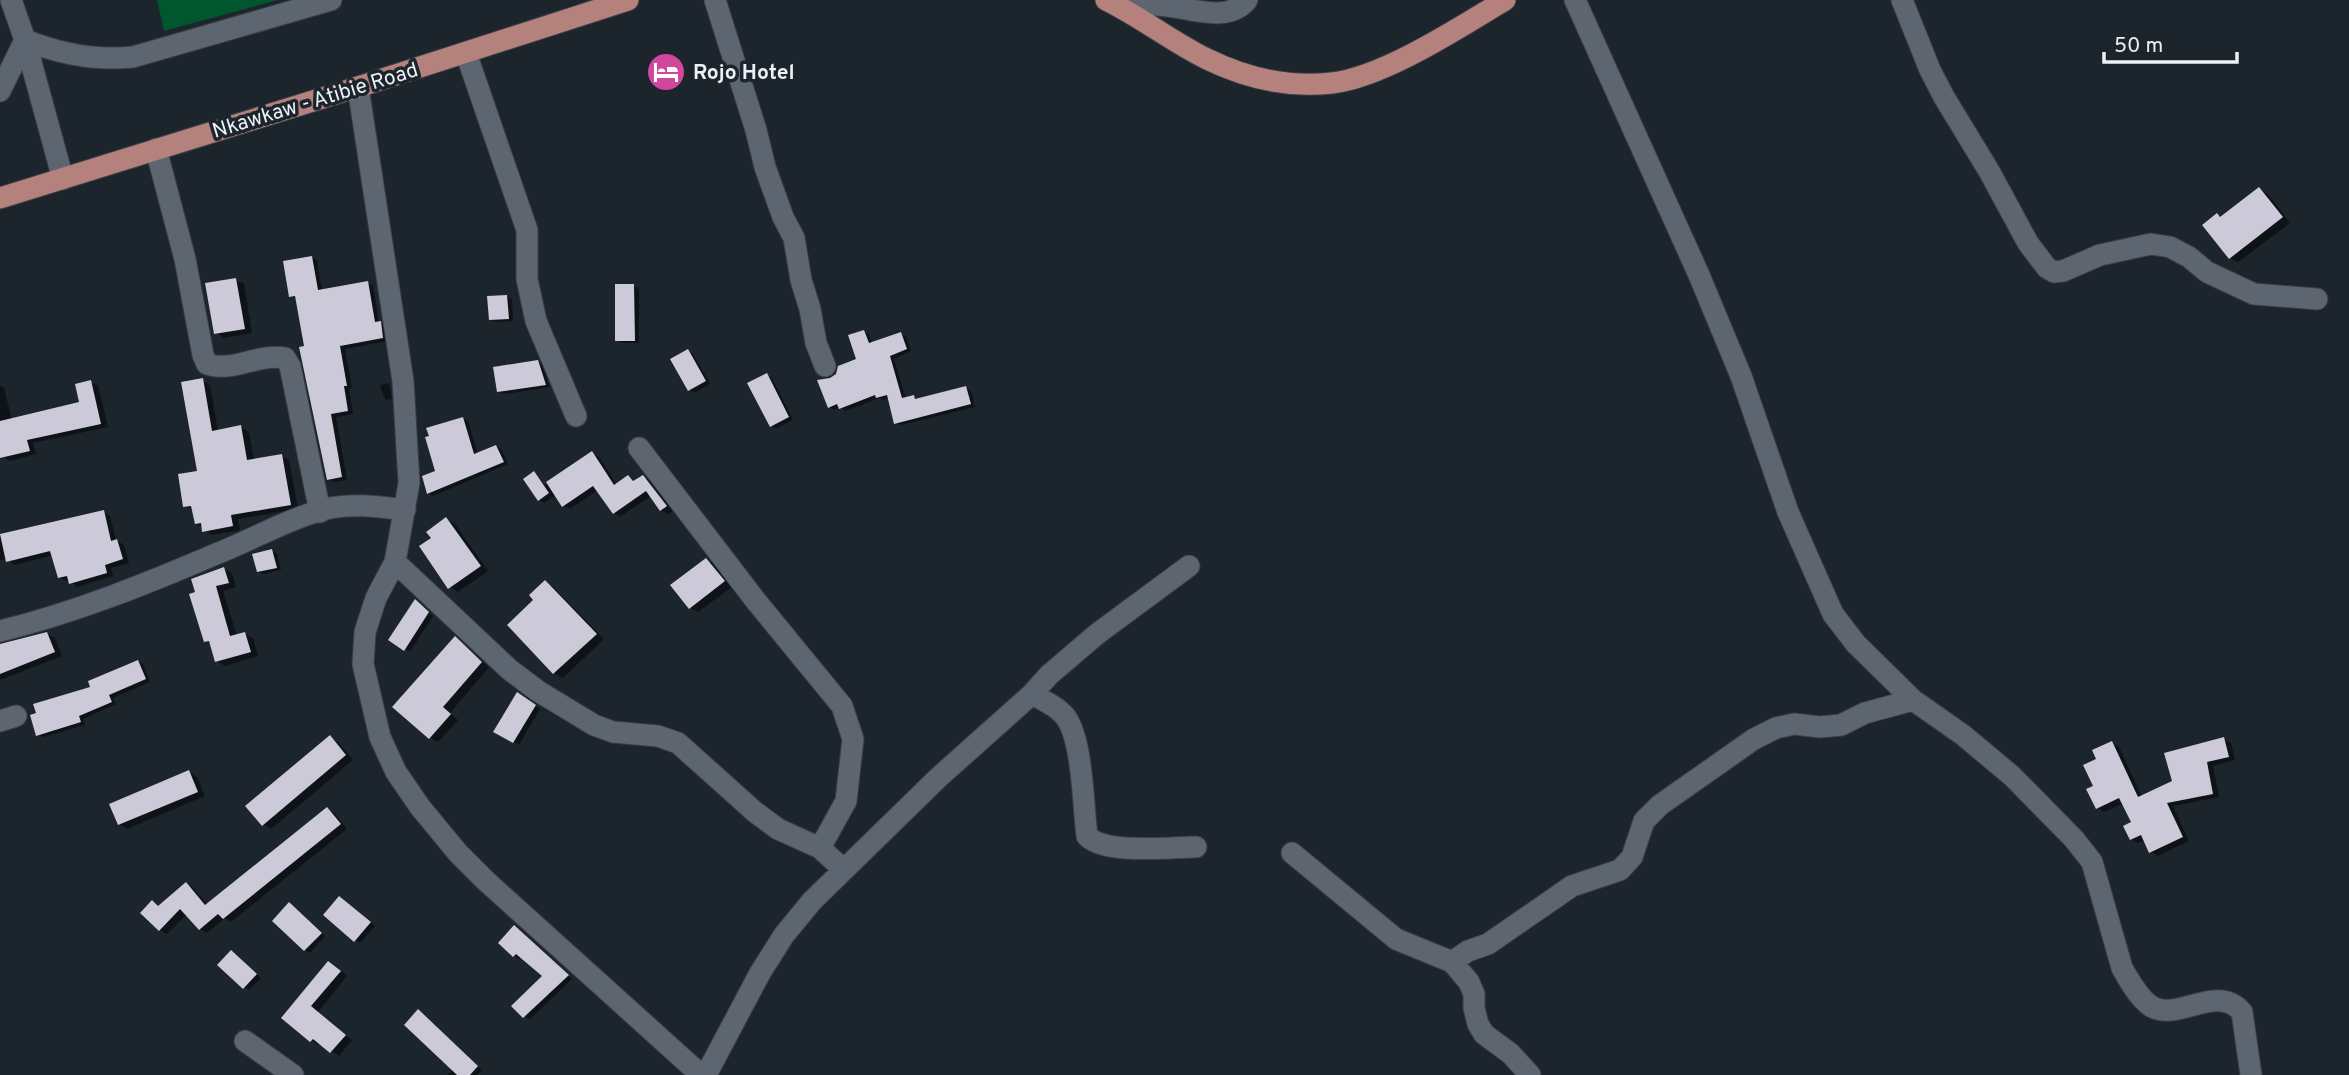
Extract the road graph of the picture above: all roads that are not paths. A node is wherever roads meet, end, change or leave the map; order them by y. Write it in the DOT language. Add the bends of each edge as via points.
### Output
graph roads {
  1 [pos="10,0"];
  2 [pos="331,0"];
  3 [pos="628,0"];
  4 [pos="715,0"];
  5 [pos="1247,0"];
  6 [pos="1505,0"];
  7 [pos="1575,0"];
  8 [pos="1902,0"];
  9 [pos="1115,4"];
  10 [pos="25,40"];
  11 [pos="466,53"];
  12 [pos="358,87"];
  13 [pos="0,91"];
  14 [pos="156,149"];
  15 [pos="63,179"];
  16 [pos="0,198"];
  17 [pos="2317,299"];
  18 [pos="825,366"];
  19 [pos="576,416"];
  20 [pos="639,448"];
  21 [pos="405,510"];
  22 [pos="320,512"];
  23 [pos="396,562"];
  24 [pos="1189,566"];
  25 [pos="0,631"];
  26 [pos="1031,694"];
  27 [pos="1913,700"];
  28 [pos="1196,847"];
  29 [pos="820,848"];
  30 [pos="1293,853"];
  31 [pos="844,870"];
  32 [pos="1452,961"];
  33 [pos="245,1041"];
  34 [pos="293,1075"];
  35 [pos="703,1075"];
  36 [pos="1530,1075"];
  37 [pos="2251,1075"];
  1 -- 10 [label="street"];
  2 -- 10 [label="street" via="133,57 110,59 51,51"];
  3 -- 11 [label="main road, Nkawkaw - Atibie Road"];
  4 -- 18 [label="street" via="765,167 794,238"];
  5 -- 9 [label="street" via="1241,7 1216,12"];
  6 -- 9 [label="main road" via="1365,75 1333,83 1267,80 1239,73 1181,45"];
  7 -- 27 [label="street" via="1699,275 1821,591 1856,645"];
  8 -- 17 [label="street" via="1944,97 2047,268 2063,271 2100,255 2151,244 2170,247 2207,272 2254,294"];
  10 -- 13 [label="street"];
  10 -- 15 [label="street"];
  11 -- 12 [label="main road, Nkawkaw - Atibie Road"];
  11 -- 19 [label="street" via="527,230 527,279 536,321"];
  12 -- 14 [label="main road, Nkawkaw - Atibie Road"];
  12 -- 21 [label="street" via="402,381 410,483"];
  14 -- 15 [label="main road, Nkawkaw - Atibie Road"];
  14 -- 22 [label="street" via="207,364 216,367 285,358"];
  15 -- 16 [label="main road, Nkawkaw - Atibie Road"];
  20 -- 29 [label="street" via="842,706 853,739 846,801"];
  21 -- 22 [label="street" via="360,506"];
  21 -- 23 [label="street"];
  22 -- 25 [label="street" via="156,579"];
  23 -- 29 [label="street" via="538,691 594,725 678,743 755,812 778,829"];
  23 -- 35 [label="street" via="376,598 365,632 363,664 380,737 396,772 420,807 486,881"];
  24 -- 26 [label="street" via="1097,634"];
  26 -- 28 [label="street" via="1065,715 1073,733 1087,836 1107,846"];
  26 -- 31 [label="street"];
  27 -- 32 [label="street" via="1841,724 1794,724 1754,739 1660,804 1644,821 1632,857 1620,870 1572,886 1488,944"];
  27 -- 37 [label="street" via="2012,775 2087,854 2122,968 2150,1006 2162,1010 2222,1000 2236,1004 2242,1012"];
  29 -- 31 [label="street"];
  30 -- 32 [label="street" via="1396,939"];
  31 -- 35 [label="street" via="784,935"];
  32 -- 36 [label="street" via="1475,994 1478,1024"];
  33 -- 34 [label="street"];
}
